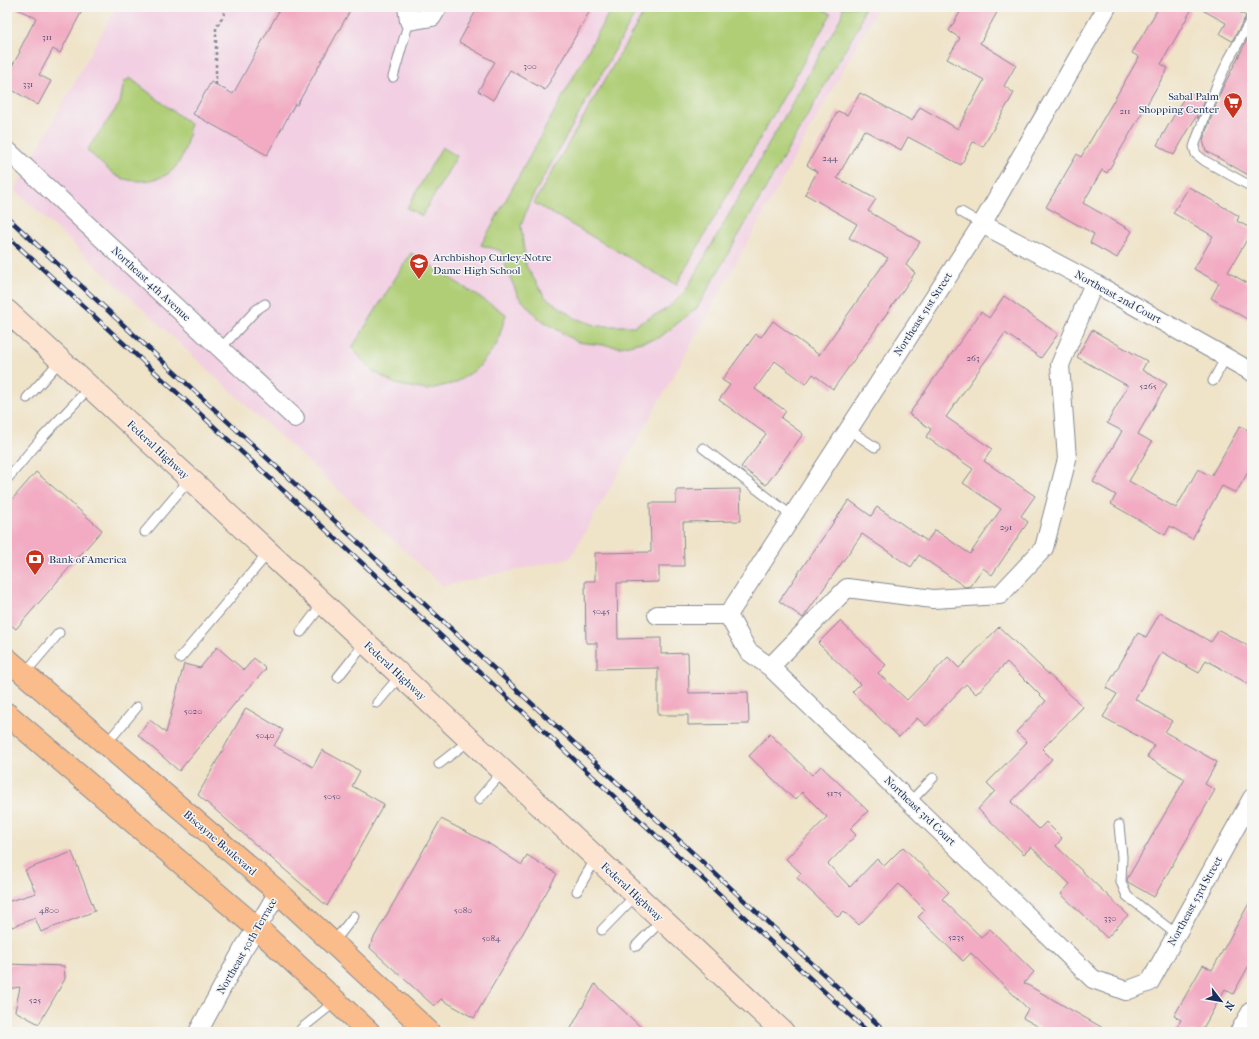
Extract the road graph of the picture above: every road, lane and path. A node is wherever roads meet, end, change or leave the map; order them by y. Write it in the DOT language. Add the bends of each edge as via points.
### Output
graph roads {
  1 [pos="228,7"];
  2 [pos="438,7"];
  3 [pos="1107,7"];
  4 [pos="408,14"];
  5 [pos="1252,18"];
  6 [pos="393,77"];
  7 [pos="216,84"];
  8 [pos="7,150"];
  9 [pos="1252,187"];
  10 [pos="961,212"];
  11 [pos="982,224"];
  12 [pos="1094,283"];
  13 [pos="265,304"];
  14 [pos="7,311"];
  15 [pos="220,349"];
  16 [pos="1226,357"];
  17 [pos="61,360"];
  18 [pos="1252,372"];
  19 [pos="1213,381"];
  20 [pos="90,387"];
  21 [pos="27,398"];
  22 [pos="295,418"];
  23 [pos="848,429"];
  24 [pos="875,447"];
  25 [pos="703,448"];
  26 [pos="7,479"];
  27 [pos="190,479"];
  28 [pos="792,516"];
  29 [pos="145,532"];
  30 [pos="268,552"];
  31 [pos="322,603"];
  32 [pos="657,615"];
  33 [pos="728,615"];
  34 [pos="301,632"];
  35 [pos="60,633"];
  36 [pos="365,642"];
  37 [pos="180,658"];
  38 [pos="7,659"];
  39 [pos="770,666"];
  40 [pos="24,674"];
  41 [pos="400,676"];
  42 [pos="338,677"];
  43 [pos="377,703"];
  44 [pos="138,707"];
  45 [pos="7,714"];
  46 [pos="470,740"];
  47 [pos="106,744"];
  48 [pos="439,764"];
  49 [pos="503,771"];
  50 [pos="933,778"];
  51 [pos="1252,798"];
  52 [pos="479,799"];
  53 [pos="910,802"];
  54 [pos="1119,825"];
  55 [pos="596,858"];
  56 [pos="578,891"];
  57 [pos="278,892"];
  58 [pos="636,895"];
  59 [pos="354,916"];
  60 [pos="662,920"];
  61 [pos="602,930"];
  62 [pos="260,931"];
  63 [pos="1176,934"];
  64 [pos="333,944"];
  65 [pos="636,946"];
  66 [pos="1126,991"];
  67 [pos="336,1001"];
  68 [pos="1252,1010"];
  69 [pos="301,1029"];
  70 [pos="198,1032"];
  71 [pos="207,1032"];
  72 [pos="369,1032"];
  73 [pos="429,1032"];
  74 [pos="783,1032"];
  75 [pos="1239,1032"];
  1 -- 7 [label="path" via="216,28"];
  2 -- 4 [label="street" via="432,17"];
  3 -- 11 [label="street, Northeast 51st Street"];
  4 -- 6 [label="lane"];
  5 -- 9 [label="lane" via="1216,87 1194,147 1196,154 1205,161"];
  8 -- 15 [label="street, Northeast 4th Avenue"];
  10 -- 11 [label="lane"];
  11 -- 12 [label="street, Northeast 2nd Court"];
  11 -- 23 [label="street, Northeast 51st Street"];
  12 -- 16 [label="street, Northeast 2nd Court"];
  12 -- 39 [label="street" via="1060,365 1067,459 1044,548 1000,595 933,599 847,588"];
  13 -- 15 [label="lane" via="256,310"];
  14 -- 17 [label="street, Federal Highway"];
  15 -- 22 [label="street, Northeast 4th Avenue"];
  16 -- 18 [label="street, Northeast 2nd Court"];
  16 -- 19 [label="lane"];
  17 -- 20 [label="street, Federal Highway"];
  17 -- 21 [label="lane"];
  20 -- 26 [label="lane"];
  20 -- 27 [label="street, Federal Highway"];
  23 -- 24 [label="lane"];
  23 -- 28 [label="street, Northeast 51st Street"];
  25 -- 28 [label="lane"];
  27 -- 29 [label="lane"];
  27 -- 30 [label="street, Federal Highway"];
  28 -- 33 [label="street, Northeast 51st Street"];
  30 -- 31 [label="street, Federal Highway"];
  30 -- 37 [label="lane"];
  31 -- 34 [label="lane"];
  31 -- 36 [label="street, Federal Highway"];
  32 -- 33 [label="street"];
  33 -- 39 [label="street, Northeast 3rd Court" via="748,651"];
  35 -- 40 [label="lane"];
  36 -- 41 [label="street, Federal Highway"];
  36 -- 42 [label="lane"];
  38 -- 40 [label="main road, Biscayne Boulevard"];
  39 -- 53 [label="street, Northeast 3rd Court"];
  40 -- 47 [label="main road, Biscayne Boulevard"];
  41 -- 43 [label="lane"];
  41 -- 46 [label="street, Federal Highway"];
  44 -- 47 [label="lane"];
  45 -- 62 [label="main road"];
  46 -- 48 [label="lane"];
  46 -- 49 [label="street, Federal Highway"];
  47 -- 57 [label="main road, Biscayne Boulevard"];
  49 -- 52 [label="lane"];
  49 -- 55 [label="street, Federal Highway"];
  50 -- 53 [label="lane"];
  51 -- 63 [label="street, Northeast 53rd Street"];
  53 -- 66 [label="street, Northeast 3rd Court" via="1093,979"];
  54 -- 63 [label="lane" via="1121,882 1127,896"];
  55 -- 56 [label="lane"];
  55 -- 58 [label="street, Federal Highway"];
  57 -- 62 [label="street, Northeast 50th Terrace"];
  57 -- 64 [label="main road, Biscayne Boulevard"];
  58 -- 60 [label="street, Federal Highway"];
  58 -- 61 [label="lane"];
  59 -- 64 [label="lane"];
  60 -- 65 [label="lane"];
  60 -- 74 [label="street, Federal Highway"];
  62 -- 67 [label="main road"];
  62 -- 70 [label="street, Northeast 50th Terrace" via="243,950"];
  62 -- 71 [label="street, Northeast 50th Terrace"];
  63 -- 66 [label="street, Northeast 53rd Street" via="1150,982"];
  64 -- 73 [label="main road, Biscayne Boulevard"];
  67 -- 69 [label="lane"];
  67 -- 72 [label="main road"];
  68 -- 75 [label="street"];
}
